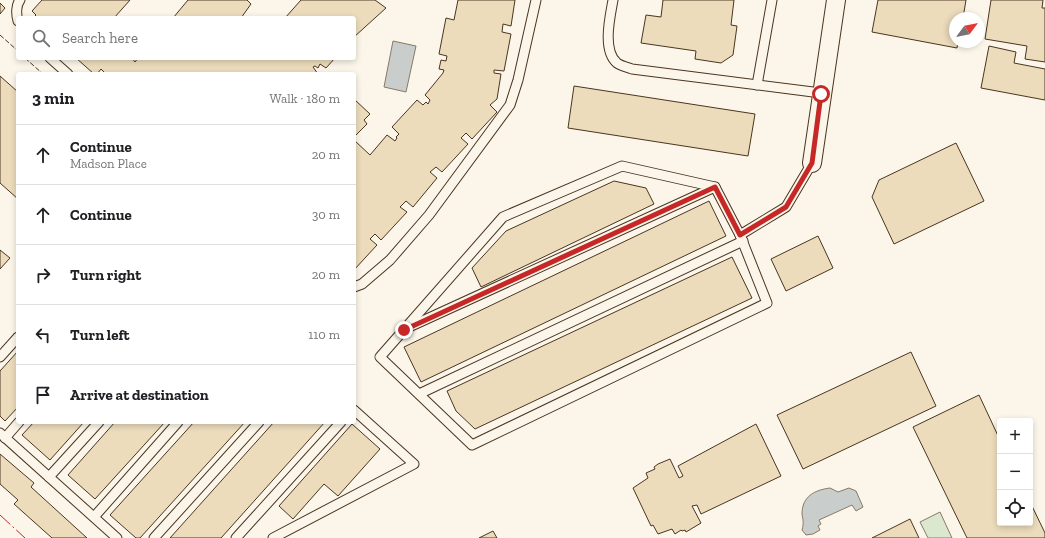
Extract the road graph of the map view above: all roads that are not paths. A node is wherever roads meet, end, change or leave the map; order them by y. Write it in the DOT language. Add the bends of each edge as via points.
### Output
graph roads {
  1 [pos="536,0"];
  2 [pos="613,0"];
  3 [pos="772,0"];
  4 [pos="836,0"];
  5 [pos="17,1"];
  6 [pos="16,16"];
  7 [pos="52,60"];
  8 [pos="66,72"];
  9 [pos="757,85"];
  10 [pos="821,94"];
  11 [pos="812,163"];
  12 [pos="715,187"];
  13 [pos="741,238"];
  14 [pos="356,286"];
  15 [pos="404,330"];
  16 [pos="16,339"];
  17 [pos="0,357"];
  18 [pos="419,394"];
  19 [pos="356,412"];
  20 [pos="17,424"];
  21 [pos="97,424"];
  22 [pos="176,424"];
  23 [pos="257,424"];
  24 [pos="339,424"];
  25 [pos="2,436"];
  26 [pos="49,477"];
  27 [pos="94,517"];
  28 [pos="117,538"];
  29 [pos="154,538"];
  30 [pos="236,538"];
  31 [pos="273,538"];
  1 -- 14 [label="lane" via="510,105 429,215 390,260"];
  2 -- 9 [label="lane" via="608,30 611,54 618,63 632,69"];
  3 -- 9 [label="lane"];
  4 -- 10 [label="street"];
  5 -- 6 [label="lane"];
  7 -- 8 [label="lane"];
  9 -- 10 [label="lane"];
  10 -- 11 [label="street"];
  11 -- 13 [label="lane" via="786,207"];
  12 -- 13 [label="lane"];
  12 -- 15 [label="lane"];
  12 -- 15 [label="lane" via="622,166 503,217"];
  13 -- 18 [label="lane"];
  13 -- 18 [label="lane" via="767,303 472,445"];
  15 -- 18 [label="lane" via="380,357"];
  16 -- 17 [label="lane"];
  19 -- 31 [label="lane" via="414,464"];
  20 -- 25 [label="lane"];
  21 -- 26 [label="lane"];
  22 -- 27 [label="lane"];
  23 -- 29 [label="lane"];
  24 -- 30 [label="lane"];
  25 -- 26 [label="lane"];
  26 -- 27 [label="lane"];
  27 -- 28 [label="lane"];
}
